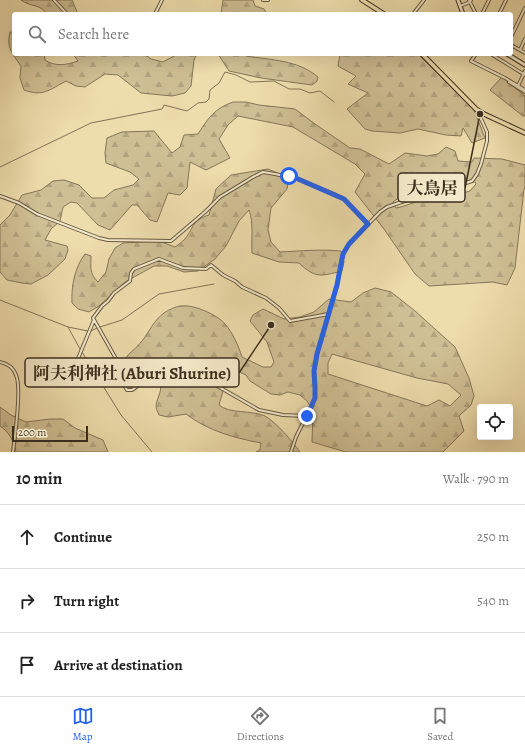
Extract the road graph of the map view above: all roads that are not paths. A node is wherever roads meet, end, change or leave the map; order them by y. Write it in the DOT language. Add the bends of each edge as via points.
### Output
graph roads {
  1 [pos="54,0"];
  2 [pos="162,0"];
  3 [pos="263,0"];
  4 [pos="268,0"];
  5 [pos="362,0"];
  6 [pos="424,0"];
  7 [pos="458,0"];
  8 [pos="489,0"];
  9 [pos="506,0"];
  10 [pos="470,1"];
  11 [pos="460,6"];
  12 [pos="525,8"];
  13 [pos="65,12"];
  14 [pos="156,12"];
  15 [pos="381,12"];
  16 [pos="415,12"];
  17 [pos="462,12"];
  18 [pos="475,12"];
  19 [pos="483,12"];
  20 [pos="500,12"];
  21 [pos="513,33"];
  22 [pos="525,39"];
  23 [pos="513,45"];
  24 [pos="520,50"];
  25 [pos="525,53"];
  26 [pos="424,56"];
  27 [pos="474,56"];
  28 [pos="494,56"];
  29 [pos="510,56"];
  30 [pos="525,65"];
  31 [pos="525,71"];
  32 [pos="524,75"];
  33 [pos="507,79"];
  34 [pos="518,86"];
  35 [pos="525,91"];
  36 [pos="476,109"];
  37 [pos="525,133"];
  38 [pos="0,196"];
  39 [pos="368,224"];
  40 [pos="329,314"];
  41 [pos="94,320"];
  42 [pos="0,362"];
  43 [pos="69,380"];
  44 [pos="307,416"];
  45 [pos="13,452"];
  46 [pos="291,452"];
  1 -- 13 [label="street"];
  2 -- 14 [label="street"];
  3 -- 4 [label="street"];
  5 -- 15 [label="main road"];
  6 -- 16 [label="street"];
  7 -- 11 [label="street"];
  8 -- 19 [label="street"];
  9 -- 20 [label="street"];
  10 -- 11 [label="street"];
  10 -- 18 [label="street"];
  11 -- 17 [label="street"];
  12 -- 21 [label="street"];
  22 -- 24 [label="street"];
  23 -- 24 [label="street"];
  24 -- 25 [label="street"];
  26 -- 36 [label="main road"];
  27 -- 33 [label="street" via="470,61"];
  28 -- 32 [label="street"];
  29 -- 30 [label="street"];
  31 -- 32 [label="street"];
  32 -- 34 [label="street"];
  33 -- 34 [label="street"];
  33 -- 35 [label="street"];
  34 -- 35 [label="street"];
  36 -- 37 [label="main road"];
  36 -- 39 [label="street" via="487,132 487,141 481,164 472,181 448,186 387,207"];
  38 -- 39 [label="street" via="19,202 37,214 99,238 171,241 220,197 263,172 298,179 334,194 344,199"];
  39 -- 40 [label="street" via="343,254"];
  40 -- 41 [label="street" via="290,321 266,298 242,287 211,266 206,269 183,268 159,259 134,269 130,281 114,293 93,316"];
  40 -- 44 [label="street" via="314,371 315,398"];
  41 -- 43 [label="street"];
  41 -- 44 [label="street" via="119,364 127,390 132,390 159,371 186,368 259,410"];
  42 -- 45 [label="street" via="12,368 18,381"];
  44 -- 46 [label="street"];
}
